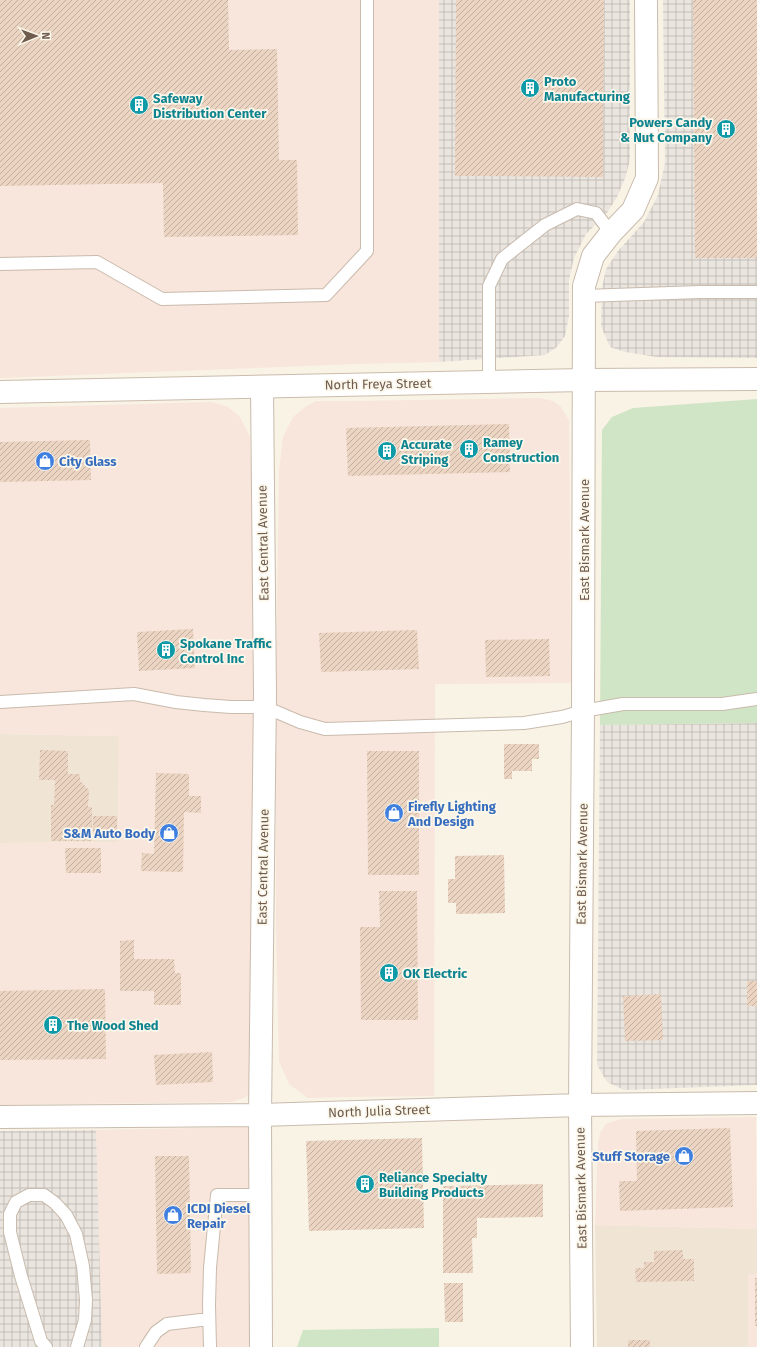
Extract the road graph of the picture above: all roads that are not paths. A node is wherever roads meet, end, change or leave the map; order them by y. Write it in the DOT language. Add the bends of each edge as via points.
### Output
graph roads {
  1 [pos="368,0"];
  2 [pos="646,0"];
  3 [pos="611,233"];
  4 [pos="0,264"];
  5 [pos="757,292"];
  6 [pos="584,296"];
  7 [pos="757,379"];
  8 [pos="584,380"];
  9 [pos="489,382"];
  10 [pos="262,387"];
  11 [pos="0,392"];
  12 [pos="757,699"];
  13 [pos="0,702"];
  14 [pos="265,707"];
  15 [pos="584,711"];
  16 [pos="757,1103"];
  17 [pos="580,1105"];
  18 [pos="260,1115"];
  19 [pos="0,1117"];
  20 [pos="260,1195"];
  21 [pos="209,1319"];
  22 [pos="46,1347"];
  23 [pos="77,1347"];
  24 [pos="146,1347"];
  25 [pos="210,1347"];
  26 [pos="261,1347"];
  27 [pos="582,1347"];
  1 -- 4 [label="lane" via="367,251 326,295 162,299 97,262"];
  2 -- 3 [label="street, East Bismark Avenue" via="647,178 633,210"];
  3 -- 6 [label="street, East Bismark Avenue" via="593,256 584,286"];
  3 -- 9 [label="lane" via="596,213 577,209 545,226 502,259 490,286"];
  5 -- 6 [label="lane"];
  6 -- 8 [label="street, East Bismark Avenue"];
  7 -- 8 [label="street, North Freya Street"];
  8 -- 9 [label="street, North Freya Street"];
  8 -- 15 [label="street, East Bismark Avenue"];
  9 -- 10 [label="street, North Freya Street"];
  10 -- 11 [label="street, North Freya Street"];
  10 -- 14 [label="street, East Central Avenue"];
  12 -- 15 [label="lane" via="722,704 623,704"];
  13 -- 14 [label="lane" via="134,694 176,702"];
  14 -- 15 [label="lane" via="300,722 325,729 524,723"];
  14 -- 18 [label="street, East Central Avenue"];
  15 -- 17 [label="street, East Bismark Avenue"];
  16 -- 17 [label="street, North Julia Street"];
  17 -- 18 [label="street, North Julia Street"];
  17 -- 27 [label="street, East Bismark Avenue"];
  18 -- 19 [label="street, North Julia Street"];
  18 -- 20 [label="street, East Central Avenue"];
  20 -- 21 [label="lane" via="217,1195 210,1268"];
  20 -- 26 [label="street, East Central Avenue"];
  21 -- 24 [label="lane" via="167,1324 156,1332"];
  21 -- 25 [label="lane"];
  22 -- 23 [label="lane" via="21,1276 10,1232 10,1214 16,1202 29,1195 44,1195 55,1203 66,1215 76,1234 83,1266 86,1300 85,1320"];
}
